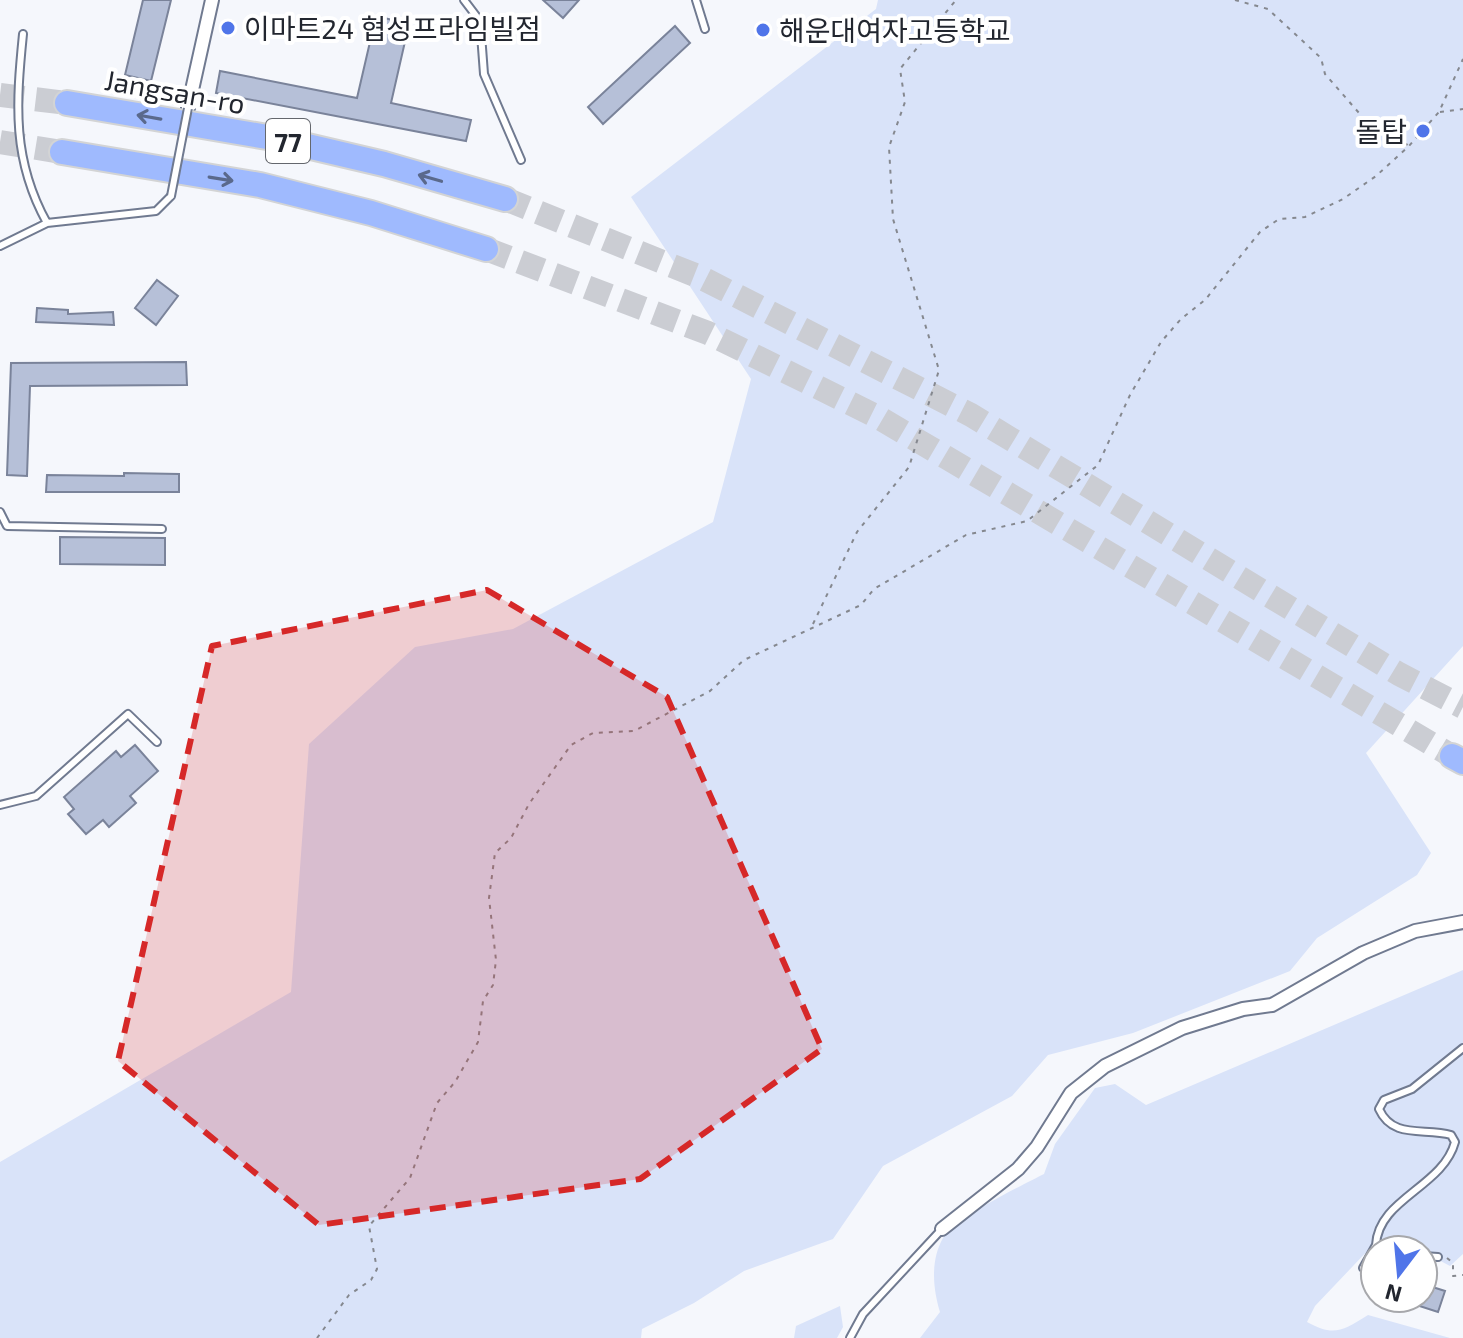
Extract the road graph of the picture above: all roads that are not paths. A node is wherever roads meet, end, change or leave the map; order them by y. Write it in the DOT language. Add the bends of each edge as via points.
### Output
graph roads {
  1 [pos="212,0"];
  2 [pos="464,0"];
  3 [pos="696,0"];
  4 [pos="705,29"];
  5 [pos="23,34"];
  6 [pos="67,103"];
  7 [pos="188,108"];
  8 [pos="62,152"];
  9 [pos="521,160"];
  10 [pos="505,199"];
  11 [pos="47,223"];
  12 [pos="0,246"];
  13 [pos="486,249"];
  14 [pos="0,512"];
  15 [pos="162,529"];
  16 [pos="157,742"];
  17 [pos="0,805"];
  18 [pos="1463,922"];
  19 [pos="1463,1048"];
  20 [pos="942,1229"];
  21 [pos="1377,1234"];
  22 [pos="850,1338"];
  1 -- 7 [label="street"];
  2 -- 9 [label="lane" via="480,21 484,74"];
  3 -- 4 [label="lane"];
  5 -- 11 [label="lane" via="20,146 27,183"];
  10 -- 6 [label="highway, Jangsan-ro / 77, one-way" via="273,138"];
  7 -- 11 [label="lane, bridge" via="171,196 156,211"];
  8 -- 13 [label="highway, 77, one-way" via="260,185"];
  11 -- 12 [label="lane"];
  14 -- 15 [label="lane" via="7,526"];
  16 -- 17 [label="lane" via="128,714 36,796"];
  18 -- 20 [label="street" via="1415,931 1363,953 1272,1005 1182,1028 1105,1066 1071,1093 1018,1169"];
  19 -- 21 [label="lane" via="1412,1089 1384,1100 1379,1109 1385,1121 1399,1129 1438,1131 1455,1142 1451,1157 1434,1177 1387,1215"];
  20 -- 22 [label="lane" via="863,1314"];
}
